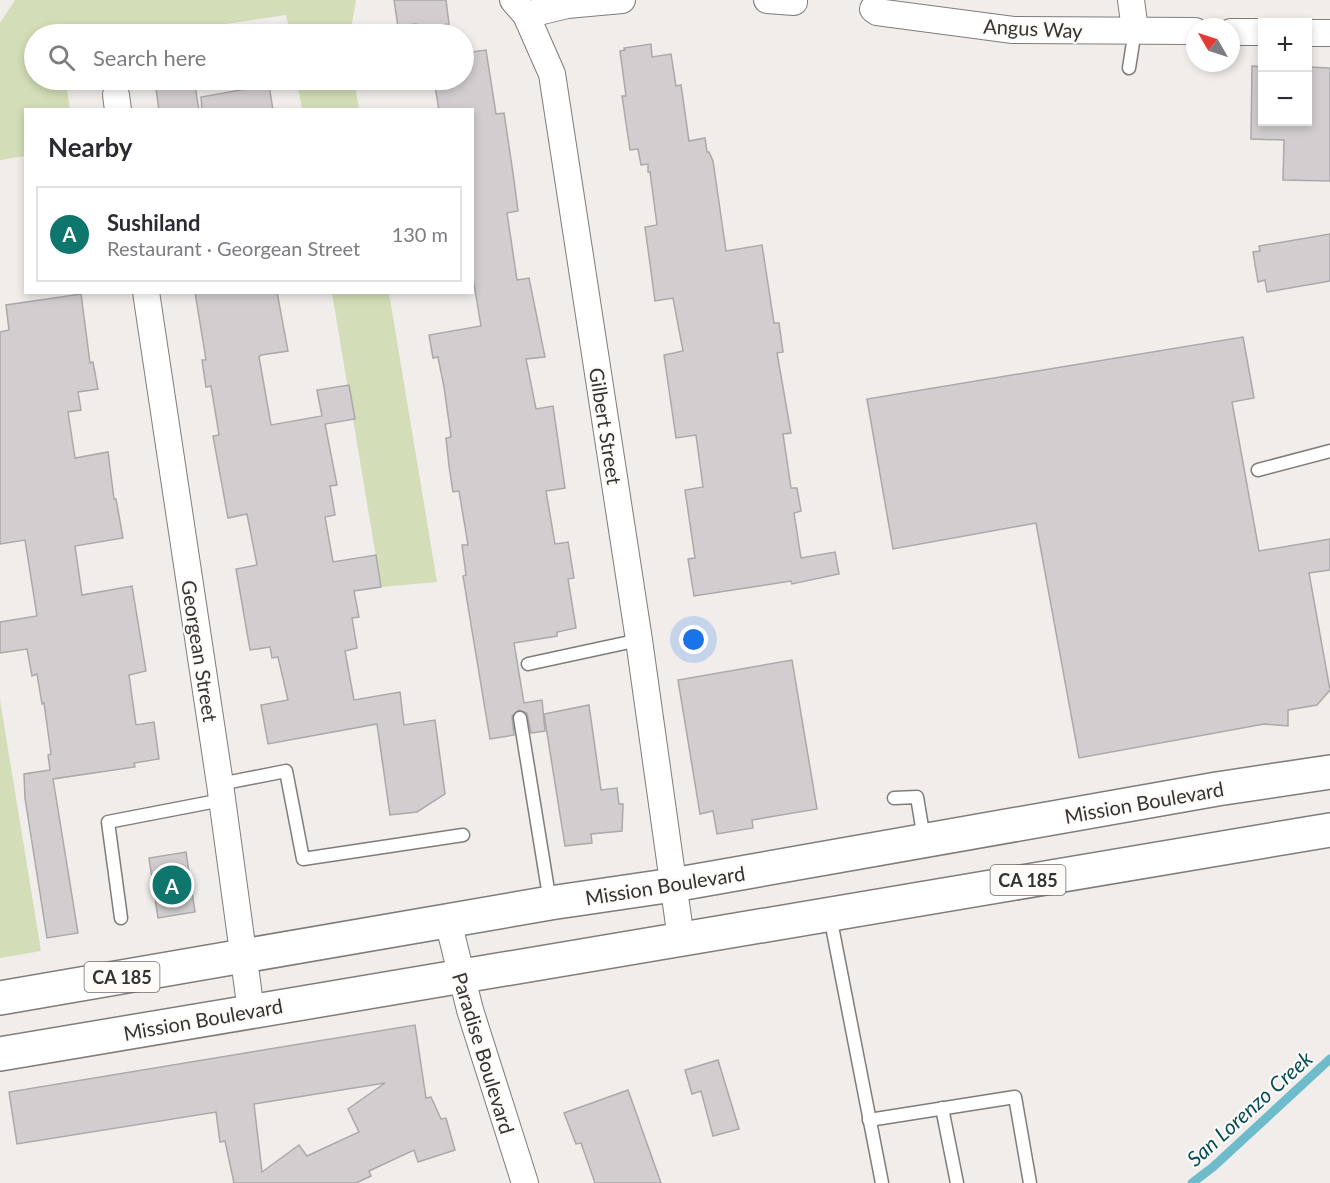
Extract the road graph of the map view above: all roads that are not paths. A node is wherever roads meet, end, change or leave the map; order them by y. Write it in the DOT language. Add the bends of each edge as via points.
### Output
graph roads {
  1 [pos="622,0"];
  2 [pos="767,0"];
  3 [pos="1131,0"];
  4 [pos="794,2"];
  5 [pos="871,5"];
  6 [pos="519,8"];
  7 [pos="1135,30"];
  8 [pos="1186,31"];
  9 [pos="1240,32"];
  10 [pos="1258,32"];
  11 [pos="1312,33"];
  12 [pos="1330,33"];
  13 [pos="1129,68"];
  14 [pos="146,294"];
  15 [pos="1330,452"];
  16 [pos="1258,470"];
  17 [pos="639,640"];
  18 [pos="528,664"];
  19 [pos="520,718"];
  20 [pos="1330,772"];
  21 [pos="221,792"];
  22 [pos="894,798"];
  23 [pos="1330,830"];
  24 [pos="463,835"];
  25 [pos="925,842"];
  26 [pos="673,885"];
  27 [pos="550,903"];
  28 [pos="829,914"];
  29 [pos="121,918"];
  30 [pos="448,921"];
  31 [pos="681,939"];
  32 [pos="244,956"];
  33 [pos="460,976"];
  34 [pos="0,998"];
  35 [pos="251,1011"];
  36 [pos="0,1054"];
  37 [pos="942,1108"];
  38 [pos="869,1120"];
  39 [pos="524,1183"];
  40 [pos="882,1183"];
  41 [pos="957,1183"];
  42 [pos="1030,1183"];
  1 -- 6 [label="street, Gilbert Street"];
  2 -- 4 [label="street"];
  3 -- 7 [label="street"];
  5 -- 7 [label="street, Angus Way" via="877,12 1013,30"];
  6 -- 17 [label="street, Gilbert Street" via="552,74"];
  7 -- 8 [label="street, Angus Way"];
  7 -- 13 [label="lane"];
  9 -- 10 [label="street"];
  11 -- 12 [label="street"];
  14 -- 21 [label="street, Georgean Street"];
  15 -- 16 [label="lane"];
  17 -- 18 [label="lane"];
  17 -- 26 [label="street, Gilbert Street"];
  19 -- 27 [label="lane"];
  20 -- 25 [label="main road, Mission Boulevard / CA 185"];
  21 -- 24 [label="lane" via="286,771 303,859"];
  21 -- 29 [label="lane" via="108,822"];
  21 -- 32 [label="street, Georgean Street"];
  22 -- 25 [label="lane" via="917,797"];
  23 -- 28 [label="main road, Mission Boulevard / CA 185"];
  25 -- 26 [label="main road, Mission Boulevard / CA 185"];
  26 -- 27 [label="main road, Mission Boulevard / CA 185"];
  26 -- 31 [label="street, Gilbert Street"];
  27 -- 30 [label="main road, Mission Boulevard / CA 185"];
  28 -- 31 [label="main road, Mission Boulevard / CA 185"];
  28 -- 38 [label="lane"];
  30 -- 32 [label="main road, Mission Boulevard / CA 185"];
  30 -- 33 [label="street, Paradise Boulevard"];
  31 -- 33 [label="main road, Mission Boulevard / CA 185"];
  32 -- 34 [label="main road, Mission Boulevard / CA 185"];
  32 -- 35 [label="street, Georgean Street"];
  33 -- 35 [label="main road, Mission Boulevard / CA 185"];
  33 -- 39 [label="street, Paradise Boulevard"];
  35 -- 36 [label="main road, Mission Boulevard / CA 185"];
  37 -- 38 [label="lane"];
  37 -- 41 [label="lane"];
  37 -- 42 [label="lane" via="1015,1097"];
  38 -- 40 [label="lane"];
}
